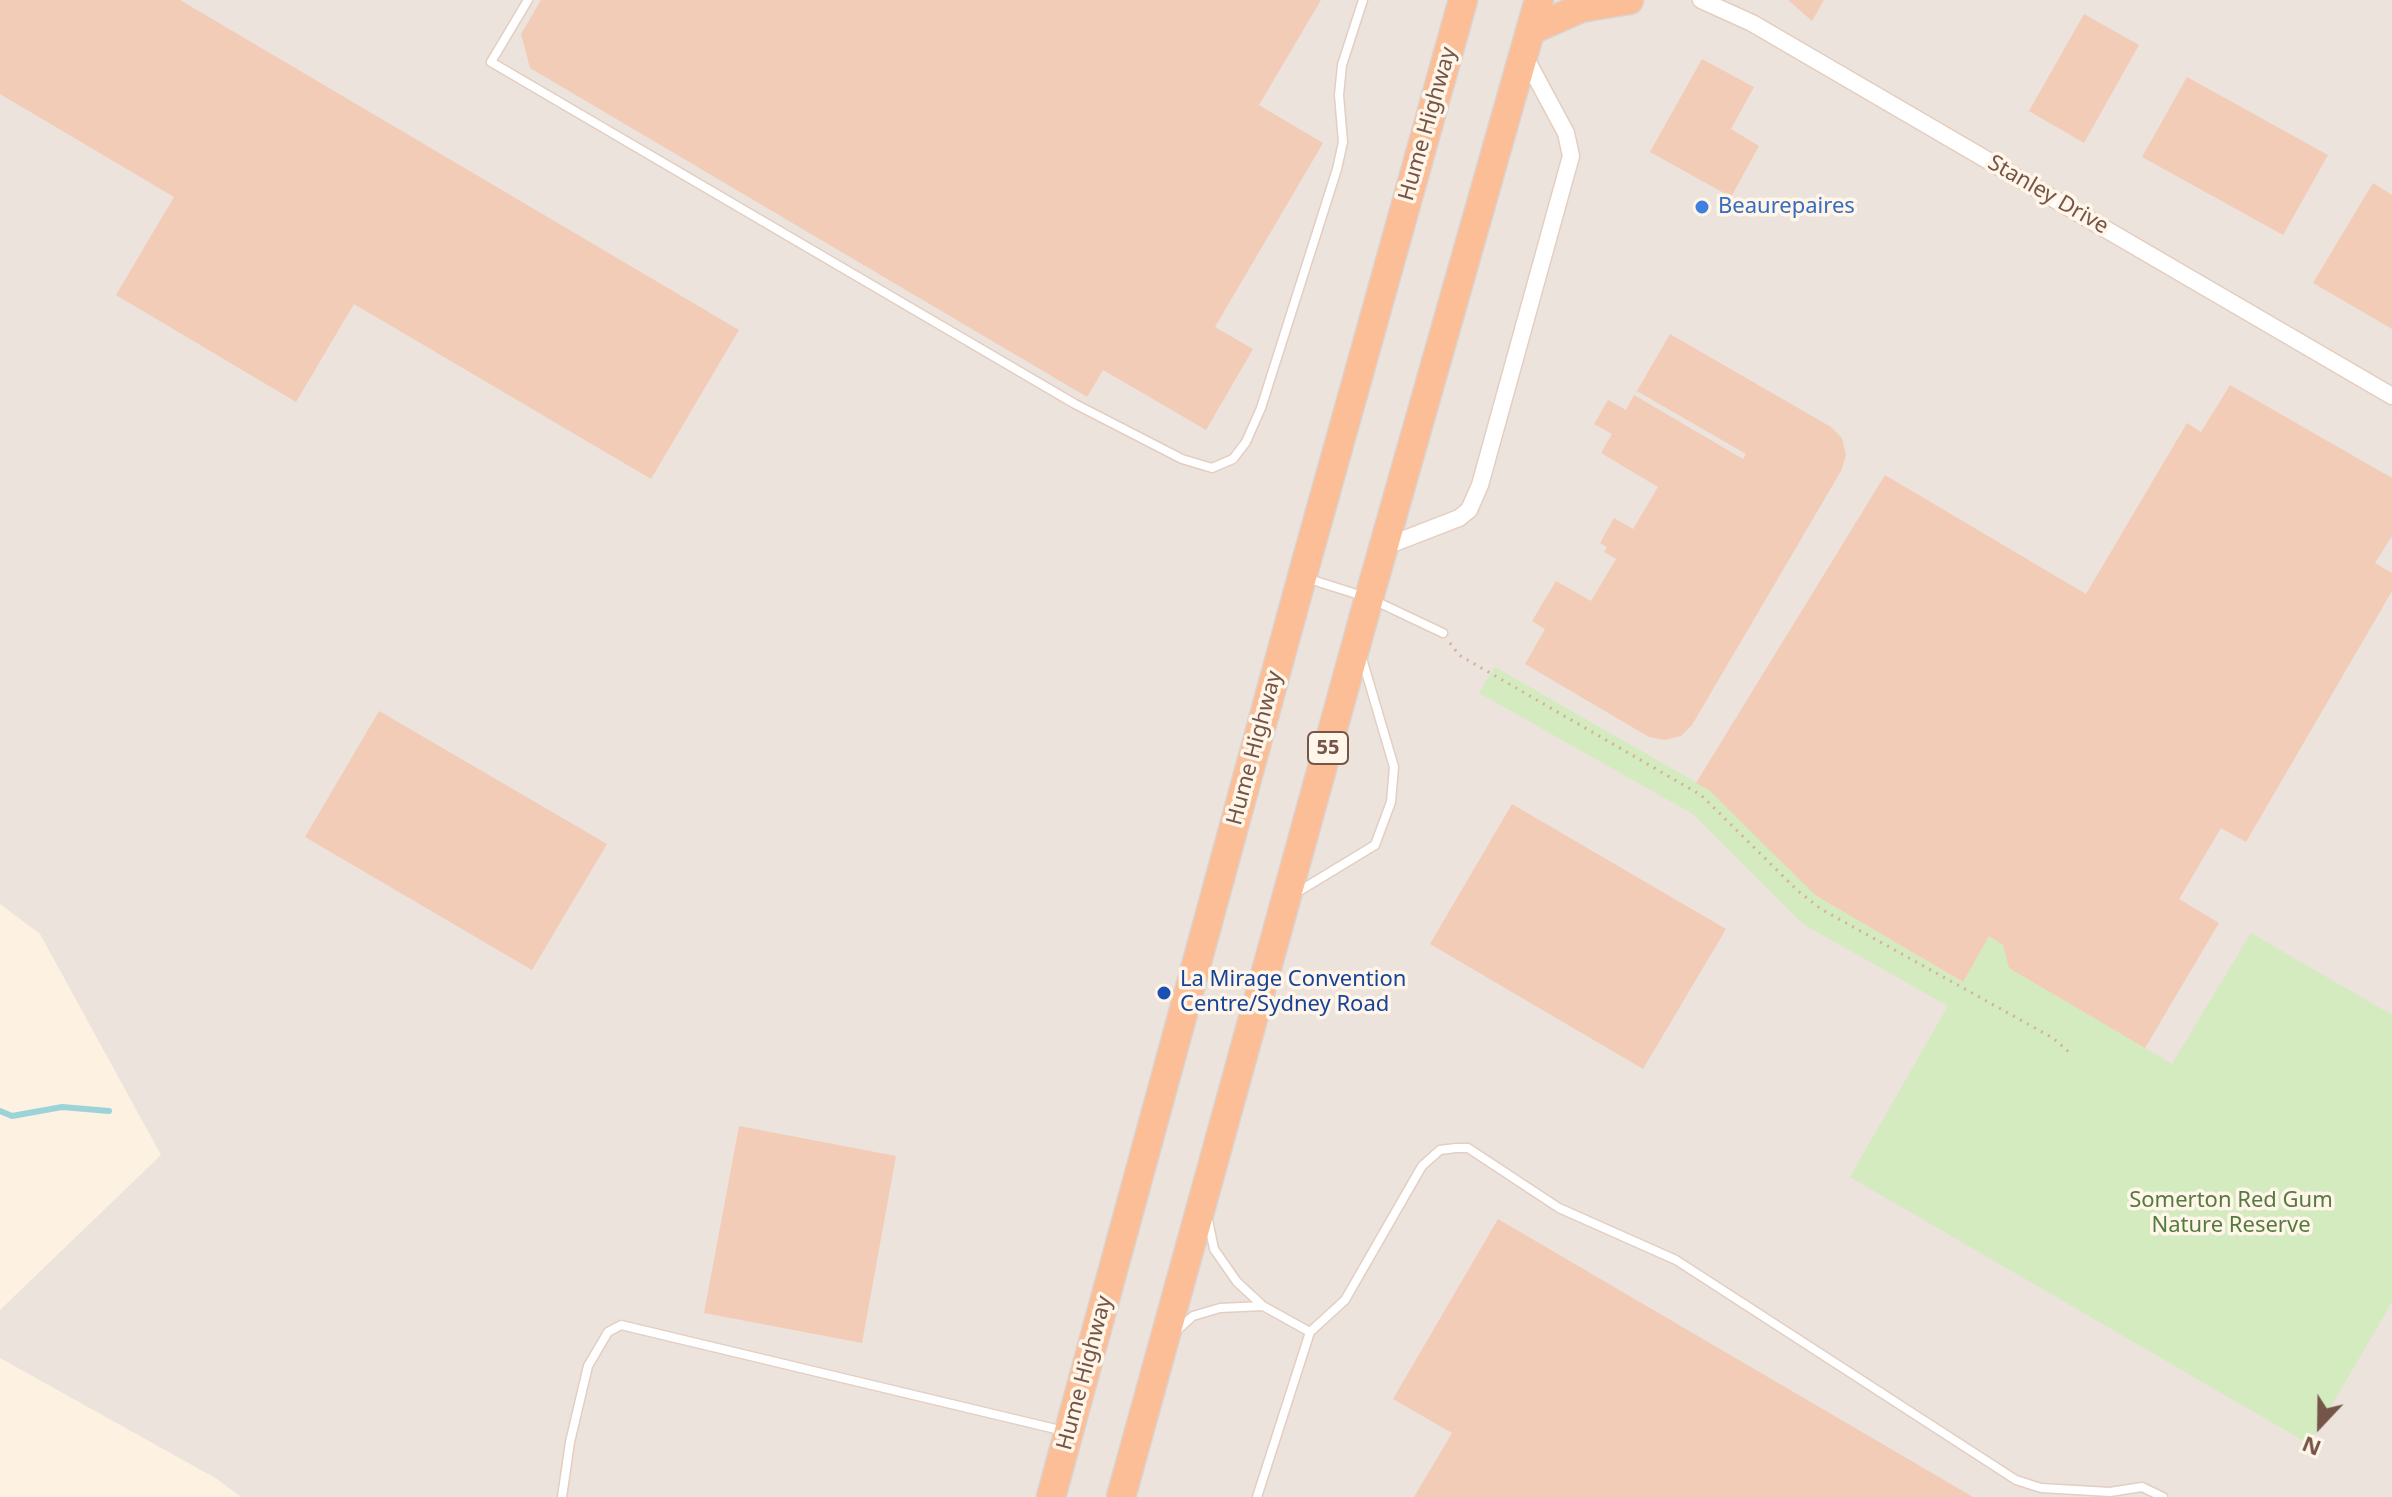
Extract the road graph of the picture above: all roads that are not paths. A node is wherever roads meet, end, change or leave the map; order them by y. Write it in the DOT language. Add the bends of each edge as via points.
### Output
graph roads {
  1 [pos="528,0"];
  2 [pos="1363,0"];
  3 [pos="1463,0"];
  4 [pos="1539,0"];
  5 [pos="1629,0"];
  6 [pos="1701,0"];
  7 [pos="1528,43"];
  8 [pos="2392,396"];
  9 [pos="1384,547"];
  10 [pos="1302,577"];
  11 [pos="1369,598"];
  12 [pos="1443,633"];
  13 [pos="1356,643"];
  14 [pos="1286,900"];
  15 [pos="1203,1196"];
  16 [pos="1263,1306"];
  17 [pos="1310,1332"];
  18 [pos="1163,1342"];
  19 [pos="1069,1433"];
  20 [pos="562,1497"];
  21 [pos="1051,1497"];
  22 [pos="1121,1497"];
  23 [pos="1257,1497"];
  24 [pos="2163,1497"];
  1 -- 2 [label="lane" via="491,62 1075,404 1182,459 1212,468 1233,459 1261,408 1337,169 1343,142 1342,65"];
  3 -- 10 [label="highway, Hume Highway"];
  4 -- 7 [label="highway, 55"];
  5 -- 7 [label="highway" via="1581,8"];
  6 -- 8 [label="street, Stanley Drive" via="1762,28"];
  7 -- 9 [label="highway, 55"];
  7 -- 9 [label="street" via="1571,156 1480,485 1469,510 1459,518"];
  9 -- 11 [label="highway, 55"];
  10 -- 11 [label="lane"];
  10 -- 19 [label="highway, Hume Highway"];
  11 -- 12 [label="lane"];
  11 -- 13 [label="highway, 55"];
  13 -- 14 [label="highway, 55"];
  13 -- 14 [label="lane" via="1394,767 1391,802 1375,845"];
  14 -- 15 [label="highway, 55"];
  15 -- 16 [label="lane" via="1214,1249 1237,1282"];
  15 -- 18 [label="highway, 55"];
  16 -- 17 [label="lane"];
  16 -- 18 [label="lane" via="1220,1308 1193,1316"];
  17 -- 23 [label="lane"];
  17 -- 24 [label="lane" via="1345,1300 1422,1166 1440,1150 1468,1148 1559,1208 1676,1260 2016,1480 2041,1488 2110,1492 2142,1487"];
  18 -- 22 [label="highway, 55"];
  19 -- 20 [label="lane" via="621,1325 608,1332 588,1366"];
  19 -- 21 [label="highway, Hume Highway"];
}
